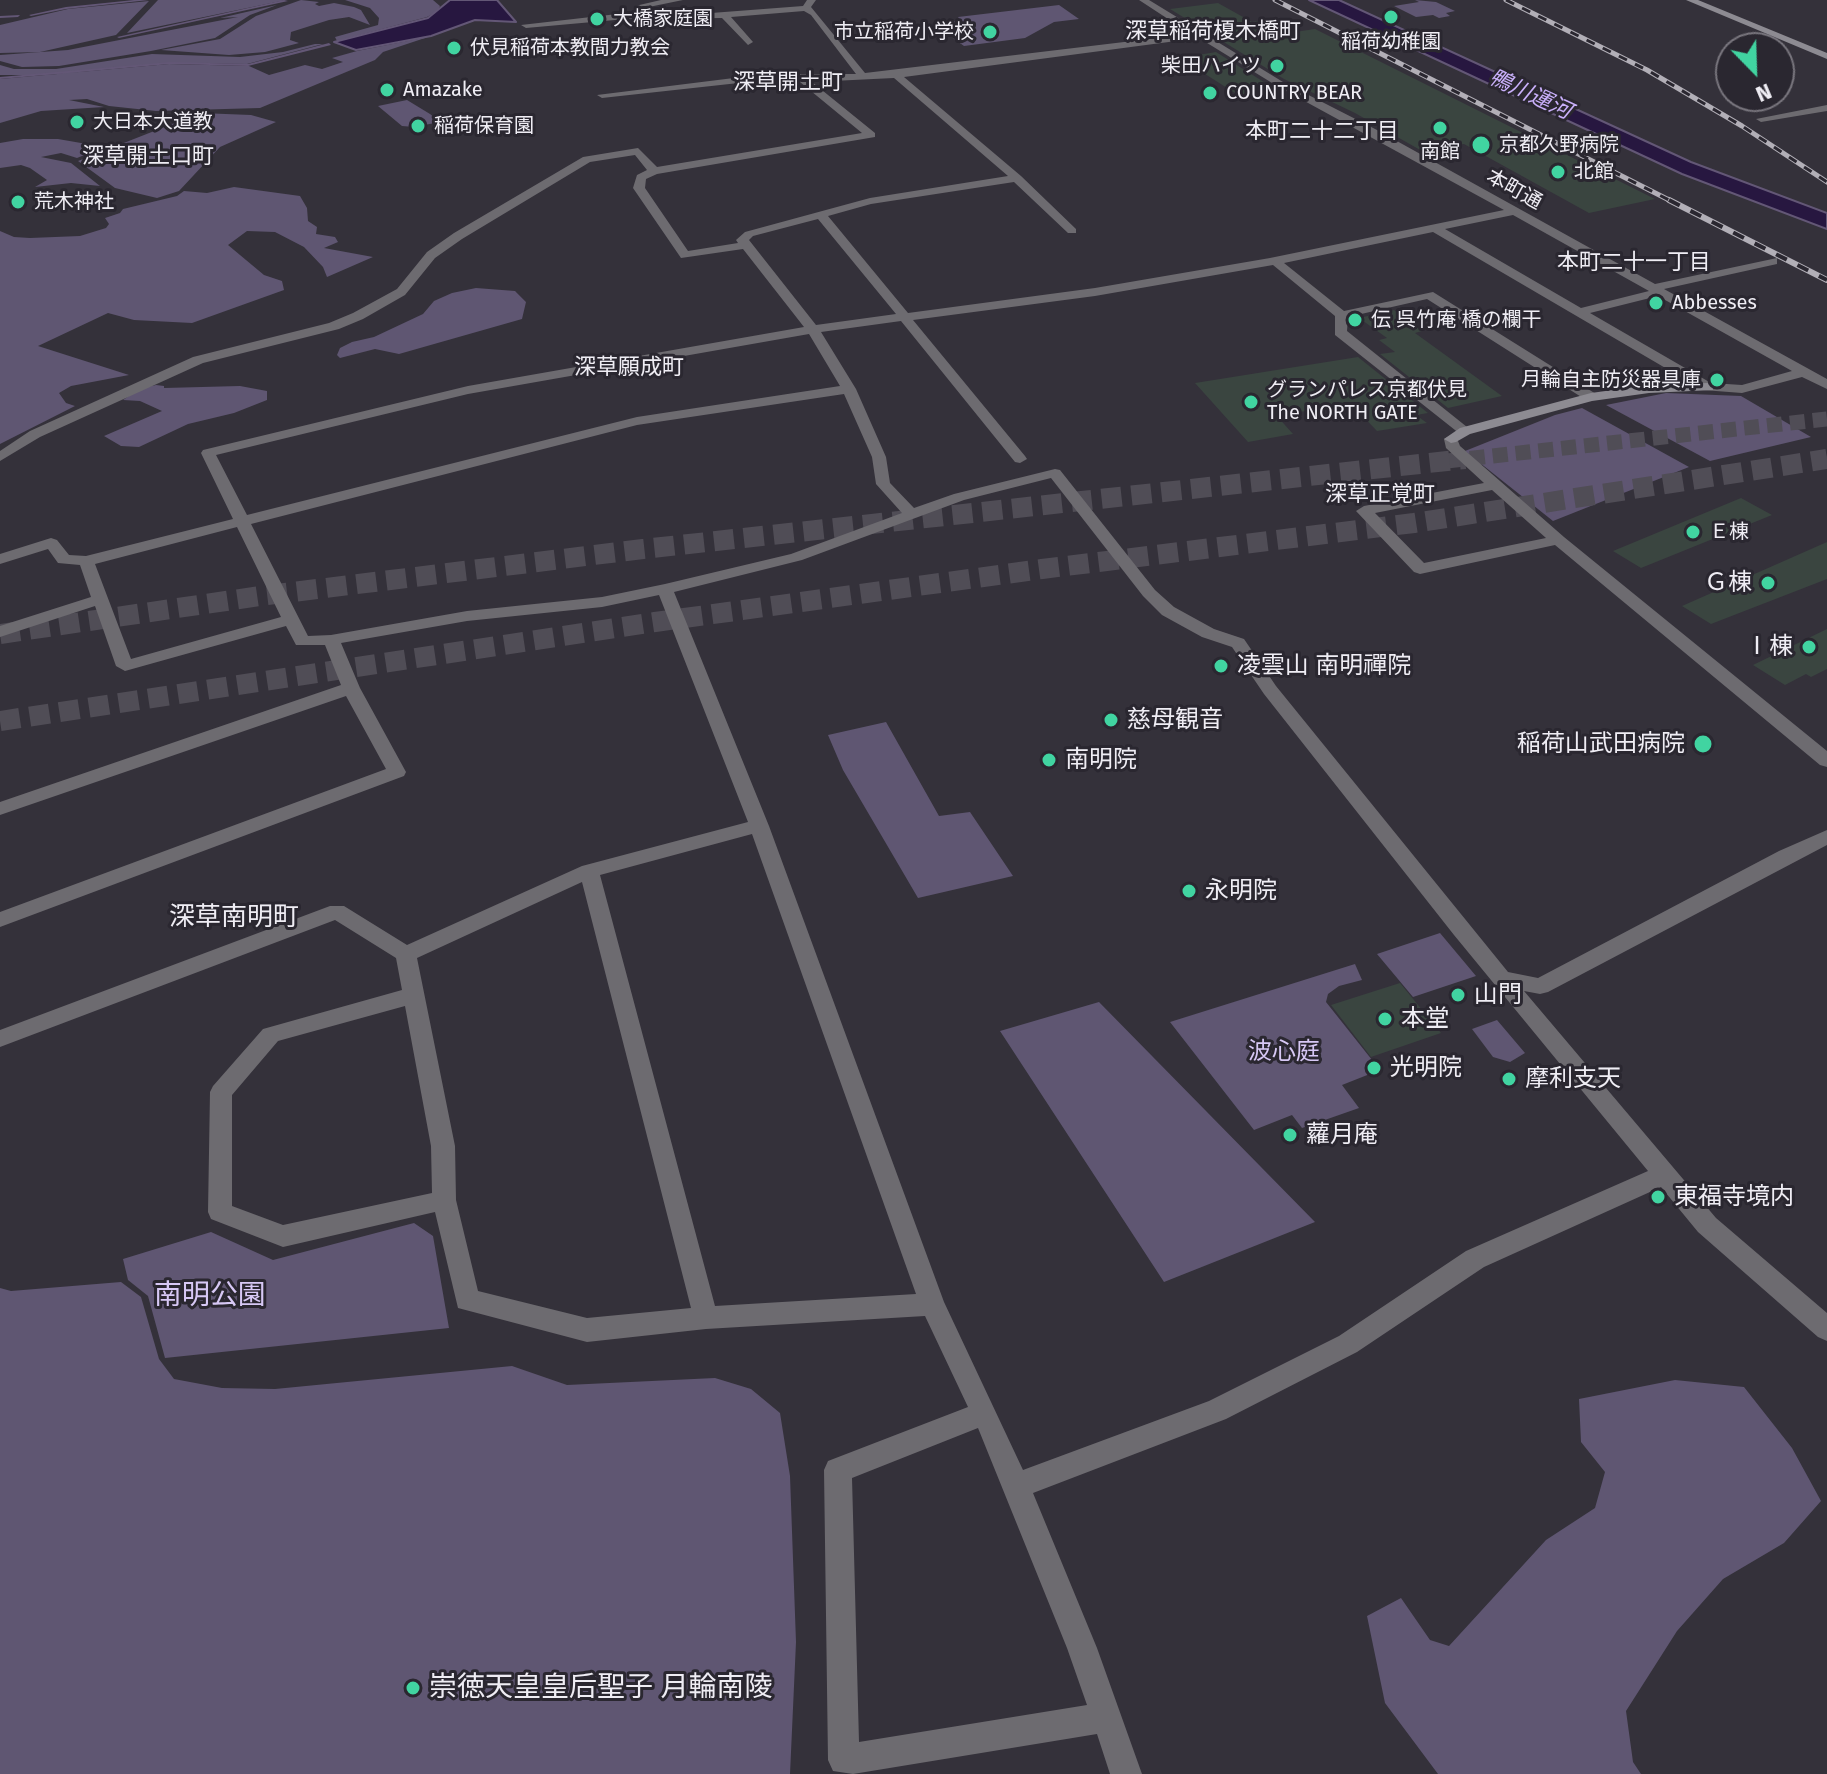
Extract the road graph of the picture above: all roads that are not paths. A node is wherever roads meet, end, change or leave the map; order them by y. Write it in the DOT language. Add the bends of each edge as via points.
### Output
graph roads {
  1 [pos="679,0"];
  2 [pos="1143,0"];
  3 [pos="1690,0"];
  4 [pos="809,4"];
  5 [pos="725,15"];
  6 [pos="626,16"];
  7 [pos="526,25"];
  8 [pos="1202,35"];
  9 [pos="748,42"];
  10 [pos="1827,56"];
  11 [pos="896,75"];
  12 [pos="864,78"];
  13 [pos="803,79"];
  14 [pos="602,95"];
  15 [pos="1827,108"];
  16 [pos="1761,119"];
  17 [pos="654,171"];
  18 [pos="1017,178"];
  19 [pos="1515,211"];
  20 [pos="820,213"];
  21 [pos="1435,228"];
  22 [pos="1072,231"];
  23 [pos="745,245"];
  24 [pos="1275,261"];
  25 [pos="1773,261"];
  26 [pos="1656,290"];
  27 [pos="1579,312"];
  28 [pos="1342,315"];
  29 [pos="906,316"];
  30 [pos="813,329"];
  31 [pos="1805,372"];
  32 [pos="1827,385"];
  33 [pos="1708,387"];
  34 [pos="849,389"];
  35 [pos="1591,397"];
  36 [pos="1458,435"];
  37 [pos="0,457"];
  38 [pos="1020,459"];
  39 [pos="1495,485"];
  40 [pos="911,514"];
  41 [pos="242,521"];
  42 [pos="1558,540"];
  43 [pos="0,559"];
  44 [pos="86,561"];
  45 [pos="665,589"];
  46 [pos="100,599"];
  47 [pos="291,619"];
  48 [pos="0,632"];
  49 [pos="331,640"];
  50 [pos="351,688"];
  51 [pos="1827,761"];
  52 [pos="0,809"];
  53 [pos="759,826"];
  54 [pos="1827,837"];
  55 [pos="589,871"];
  56 [pos="0,920"];
  57 [pos="406,954"];
  58 [pos="1502,979"];
  59 [pos="414,995"];
  60 [pos="0,1039"];
  61 [pos="1665,1174"];
  62 [pos="444,1200"];
  63 [pos="932,1304"];
  64 [pos="706,1318"];
  65 [pos="1827,1329"];
  66 [pos="985,1413"];
  67 [pos="1016,1486"];
  68 [pos="1106,1717"];
  69 [pos="1126,1774"];
  1 -- 6 [label="street" via="631,7"];
  2 -- 8 [label="street, 本町通"];
  3 -- 10 [label="street"];
  4 -- 5 [label="street"];
  4 -- 12 [label="street"];
  5 -- 6 [label="street"];
  5 -- 9 [label="street"];
  6 -- 7 [label="street"];
  8 -- 11 [label="street"];
  8 -- 19 [label="street, 本町通" via="1280,84"];
  11 -- 12 [label="street"];
  11 -- 18 [label="street"];
  12 -- 13 [label="street"];
  13 -- 14 [label="street" via="766,77"];
  13 -- 17 [label="street" via="871,135"];
  15 -- 16 [label="street"];
  17 -- 23 [label="street" via="641,177 639,188 685,255"];
  17 -- 37 [label="street" via="638,151 587,159 458,236 431,255 401,292 358,316 198,360 35,434"];
  18 -- 20 [label="street"];
  18 -- 22 [label="street"];
  19 -- 21 [label="street"];
  19 -- 26 [label="street, 本町通"];
  20 -- 23 [label="street" via="749,234 742,240"];
  20 -- 29 [label="street"];
  21 -- 24 [label="street"];
  21 -- 27 [label="street"];
  23 -- 30 [label="street"];
  24 -- 28 [label="street"];
  24 -- 29 [label="street" via="1095,292"];
  25 -- 26 [label="street"];
  26 -- 27 [label="street"];
  26 -- 31 [label="street, 本町通"];
  27 -- 33 [label="street"];
  28 -- 35 [label="street" via="1429,295"];
  28 -- 36 [label="street" via="1340,332"];
  29 -- 30 [label="street"];
  29 -- 38 [label="street"];
  30 -- 34 [label="street"];
  30 -- 41 [label="street" via="464,391 208,453"];
  31 -- 32 [label="street, 本町通"];
  31 -- 33 [label="street" via="1742,389"];
  33 -- 35 [label="street"];
  34 -- 40 [label="street" via="879,457 883,484"];
  34 -- 41 [label="street" via="637,421"];
  35 -- 36 [label="street"];
  36 -- 39 [label="street" via="1453,448"];
  39 -- 42 [label="street"];
  39 -- 42 [label="street" via="1364,511 1420,569"];
  40 -- 45 [label="street" via="796,557"];
  40 -- 58 [label="street" via="1055,473 1168,611 1238,643"];
  41 -- 44 [label="street"];
  41 -- 47 [label="street"];
  42 -- 51 [label="street"];
  43 -- 44 [label="street" via="51,543 64,560"];
  44 -- 46 [label="street"];
  45 -- 49 [label="street"];
  45 -- 53 [label="street"];
  46 -- 47 [label="street" via="125,666"];
  46 -- 48 [label="street"];
  47 -- 49 [label="street" via="302,641"];
  49 -- 50 [label="street"];
  50 -- 52 [label="street"];
  50 -- 56 [label="street" via="397,772"];
  53 -- 55 [label="street"];
  53 -- 63 [label="street"];
  54 -- 58 [label="street" via="1540,986"];
  55 -- 57 [label="street"];
  55 -- 64 [label="street"];
  57 -- 59 [label="street"];
  57 -- 60 [label="street" via="337,911"];
  58 -- 61 [label="street"];
  59 -- 62 [label="street" via="443,1146"];
  59 -- 62 [label="street" via="271,1035 221,1092 220,1212 283,1236"];
  61 -- 65 [label="street" via="1707,1225"];
  61 -- 67 [label="street" via="1475,1259 1348,1344 1217,1410"];
  62 -- 64 [label="street" via="467,1300 587,1330"];
  63 -- 64 [label="street"];
  63 -- 66 [label="street"];
  66 -- 67 [label="street"];
  66 -- 68 [label="street" via="838,1470 844,1760"];
  67 -- 68 [label="street"];
  68 -- 69 [label="street"];
}
